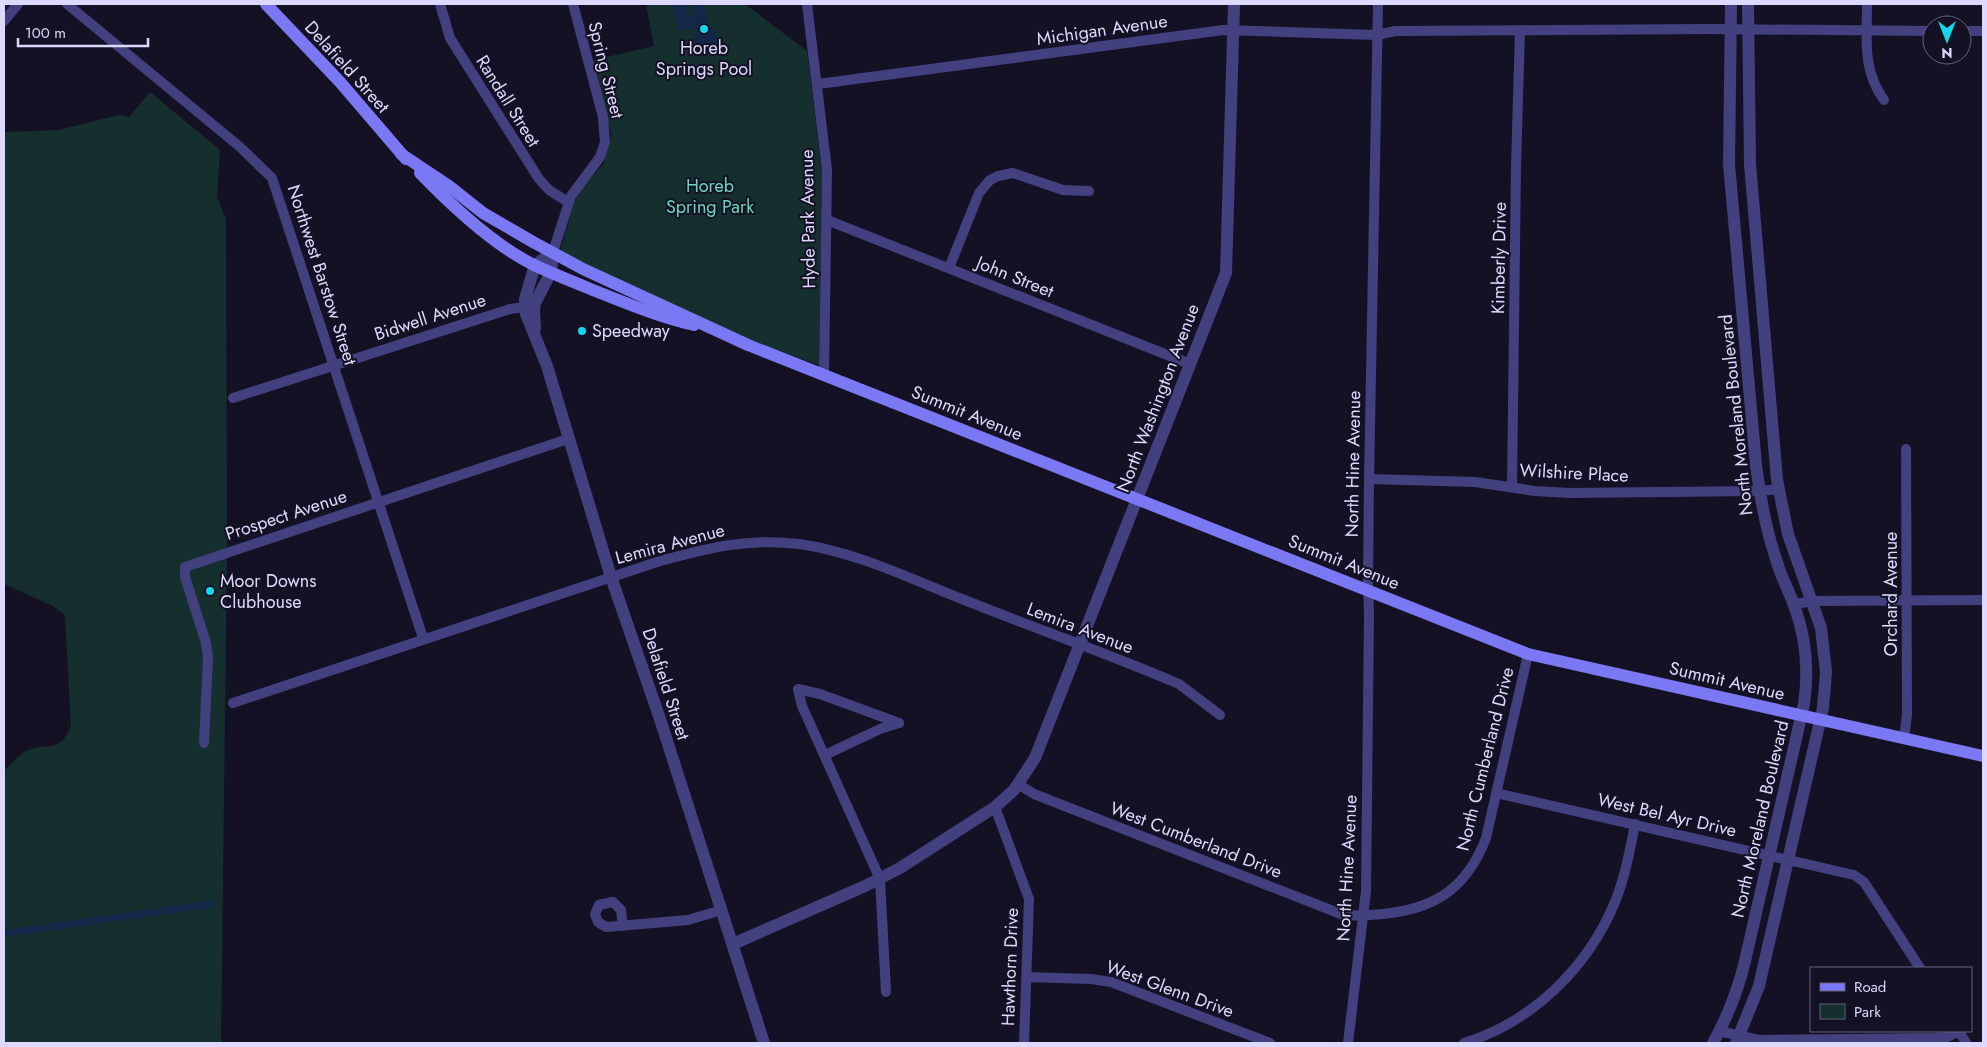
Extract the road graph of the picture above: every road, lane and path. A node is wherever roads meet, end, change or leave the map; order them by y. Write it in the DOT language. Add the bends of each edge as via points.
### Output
graph roads {
  1 [pos="18,4"];
  2 [pos="68,4"];
  3 [pos="266,4"];
  4 [pos="440,4"];
  5 [pos="573,4"];
  6 [pos="806,4"];
  7 [pos="1234,4"];
  8 [pos="1378,4"];
  9 [pos="1731,4"];
  10 [pos="1748,4"];
  11 [pos="1867,4"];
  12 [pos="4,21"];
  13 [pos="1233,30"];
  14 [pos="1520,30"];
  15 [pos="1730,30"];
  16 [pos="1748,30"];
  17 [pos="1867,31"];
  18 [pos="1922,31"];
  19 [pos="1377,35"];
  20 [pos="1729,83"];
  21 [pos="818,84"];
  22 [pos="1748,84"];
  23 [pos="1884,100"];
  24 [pos="401,154"];
  25 [pos="1089,191"];
  26 [pos="568,202"];
  27 [pos="827,220"];
  28 [pos="553,252"];
  29 [pos="535,265"];
  30 [pos="949,268"];
  31 [pos="551,272"];
  32 [pos="524,307"];
  33 [pos="713,329"];
  34 [pos="535,335"];
  35 [pos="1190,364"];
  36 [pos="334,365"];
  37 [pos="824,376"];
  38 [pos="232,398"];
  39 [pos="568,439"];
  40 [pos="1906,450"];
  41 [pos="1369,479"];
  42 [pos="1512,487"];
  43 [pos="1779,489"];
  44 [pos="1759,491"];
  45 [pos="1137,499"];
  46 [pos="379,502"];
  47 [pos="612,577"];
  48 [pos="1369,591"];
  49 [pos="1907,600"];
  50 [pos="1983,600"];
  51 [pos="1813,601"];
  52 [pos="1794,604"];
  53 [pos="423,638"];
  54 [pos="1079,645"];
  55 [pos="1528,654"];
  56 [pos="1806,661"];
  57 [pos="1825,661"];
  58 [pos="233,703"];
  59 [pos="1220,715"];
  60 [pos="1801,716"];
  61 [pos="1820,720"];
  62 [pos="1904,738"];
  63 [pos="204,743"];
  64 [pos="825,755"];
  65 [pos="1983,756"];
  66 [pos="1788,775"];
  67 [pos="1807,779"];
  68 [pos="1018,784"];
  69 [pos="1496,793"];
  70 [pos="995,807"];
  71 [pos="1635,824"];
  72 [pos="1770,855"];
  73 [pos="1789,860"];
  74 [pos="880,879"];
  75 [pos="722,910"];
  76 [pos="1364,915"];
  77 [pos="623,926"];
  78 [pos="734,944"];
  79 [pos="1919,967"];
  80 [pos="1027,976"];
  81 [pos="886,992"];
  82 [pos="1719,1032"];
  83 [pos="1958,1032"];
  84 [pos="1737,1040"];
  85 [pos="764,1043"];
  86 [pos="1024,1043"];
  87 [pos="1270,1043"];
  88 [pos="1348,1043"];
  89 [pos="1464,1043"];
  90 [pos="1713,1043"];
  1 -- 12 [label="street"];
  2 -- 36 [label="street, Northwest Barstow Street" via="269,173"];
  3 -- 24 [label="main road, Delafield Street" via="340,82"];
  4 -- 26 [label="street, Randall Street" via="450,38 538,179"];
  5 -- 26 [label="street, Spring Street" via="603,117 605,142 600,157"];
  6 -- 21 [label="street, Hyde Park Avenue"];
  7 -- 13 [label="street, North Washington Avenue"];
  8 -- 19 [label="street, North Hine Avenue"];
  9 -- 15 [label="street, North Moreland Boulevard"];
  10 -- 16 [label="street, North Moreland Boulevard"];
  11 -- 17 [label="street"];
  13 -- 19 [label="street, Michigan Avenue"];
  13 -- 21 [label="street, Michigan Avenue"];
  13 -- 35 [label="street, North Washington Avenue" via="1226,268"];
  14 -- 15 [label="street, Michigan Avenue"];
  14 -- 19 [label="street, Michigan Avenue" via="1394,31"];
  14 -- 42 [label="street, Kimberly Drive"];
  15 -- 16 [label="street, Michigan Avenue"];
  15 -- 20 [label="street, North Moreland Boulevard"];
  16 -- 17 [label="street, Michigan Avenue"];
  16 -- 22 [label="street, North Moreland Boulevard"];
  17 -- 18 [label="street, Michigan Avenue"];
  17 -- 23 [label="street" via="1868,66 1873,84"];
  19 -- 41 [label="street, North Hine Avenue"];
  20 -- 22 [label="street"];
  20 -- 44 [label="street, North Moreland Boulevard" via="1729,164"];
  21 -- 27 [label="street, Hyde Park Avenue" via="827,170"];
  22 -- 43 [label="street, North Moreland Boulevard" via="1750,164"];
  24 -- 28 [label="main road, Delafield Street" via="483,213"];
  24 -- 29 [label="main road, Delafield Street" via="470,219 503,246"];
  25 -- 30 [label="street" via="1063,190 1013,173 990,180 979,193"];
  26 -- 28 [label="street, Spring Street"];
  27 -- 30 [label="street, John Street"];
  27 -- 37 [label="street, Hyde Park Avenue"];
  28 -- 29 [label="street"];
  28 -- 31 [label="street, Delafield Street"];
  28 -- 33 [label="main road, Summit Avenue"];
  29 -- 31 [label="main road, Summit Avenue"];
  29 -- 32 [label="street"];
  30 -- 35 [label="street, John Street"];
  31 -- 33 [label="main road, Summit Avenue" via="676,321"];
  31 -- 34 [label="street, Delafield Street" via="535,303"];
  32 -- 34 [label="street, Delafield Street"];
  32 -- 36 [label="street, Bidwell Avenue"];
  33 -- 37 [label="main road, Summit Avenue"];
  34 -- 39 [label="street, Delafield Street"];
  35 -- 45 [label="street, North Washington Avenue"];
  36 -- 38 [label="street, Bidwell Avenue"];
  36 -- 46 [label="street, Northwest Barstow Street"];
  37 -- 45 [label="main road, Summit Avenue"];
  39 -- 46 [label="street, Prospect Avenue"];
  39 -- 47 [label="street, Delafield Street"];
  40 -- 49 [label="street, Orchard Avenue"];
  41 -- 42 [label="street, Wilshire Place" via="1475,482"];
  41 -- 48 [label="street, North Hine Avenue"];
  42 -- 44 [label="street, Wilshire Place" via="1569,493"];
  43 -- 44 [label="street, Wilshire Place"];
  43 -- 51 [label="street, North Moreland Boulevard" via="1788,534"];
  44 -- 52 [label="street, North Moreland Boulevard" via="1771,546"];
  45 -- 48 [label="main road, Summit Avenue"];
  45 -- 54 [label="street, North Washington Avenue"];
  46 -- 53 [label="street, Northwest Barstow Street"];
  46 -- 63 [label="street, Prospect Avenue" via="185,567 208,657"];
  47 -- 53 [label="street, Lemira Avenue"];
  47 -- 54 [label="street, Lemira Avenue" via="721,545 743,542 799,544 850,556"];
  47 -- 75 [label="street, Delafield Street"];
  48 -- 55 [label="main road, Summit Avenue"];
  48 -- 76 [label="street, North Hine Avenue"];
  49 -- 50 [label="street"];
  49 -- 51 [label="street"];
  49 -- 62 [label="street, Orchard Avenue" via="1907,716"];
  51 -- 52 [label="street"];
  51 -- 57 [label="street, North Moreland Boulevard" via="1821,628"];
  52 -- 56 [label="street, North Moreland Boulevard"];
  53 -- 58 [label="street, Lemira Avenue"];
  54 -- 59 [label="street, Lemira Avenue" via="1178,684"];
  54 -- 68 [label="street, North Washington Avenue" via="1035,758"];
  55 -- 60 [label="main road, Summit Avenue"];
  55 -- 69 [label="street, North Cumberland Drive"];
  56 -- 57 [label="street"];
  56 -- 60 [label="street, North Moreland Boulevard"];
  57 -- 61 [label="street, North Moreland Boulevard" via="1826,689"];
  60 -- 61 [label="main road, Summit Avenue"];
  60 -- 66 [label="street, North Moreland Boulevard"];
  61 -- 62 [label="main road, Summit Avenue"];
  61 -- 67 [label="street, North Moreland Boulevard"];
  62 -- 65 [label="main road, Summit Avenue"];
  64 -- 64 [label="street" via="802,706 798,689 899,723"];
  64 -- 74 [label="street"];
  66 -- 67 [label="street"];
  66 -- 72 [label="street, North Moreland Boulevard"];
  67 -- 73 [label="street, North Moreland Boulevard"];
  68 -- 70 [label="street, North Washington Avenue"];
  68 -- 76 [label="street, West Cumberland Drive" via="1034,794 1329,910"];
  69 -- 71 [label="street, West Bel Ayr Drive"];
  69 -- 76 [label="street, North Cumberland Drive" via="1480,853 1455,887 1423,907"];
  70 -- 74 [label="street, North Washington Avenue"];
  70 -- 80 [label="street, Hawthorn Drive" via="1029,899"];
  71 -- 72 [label="street, West Bel Ayr Drive"];
  71 -- 89 [label="street" via="1615,901 1600,934 1581,962 1527,1012 1507,1025"];
  72 -- 73 [label="street, West Bel Ayr Drive"];
  72 -- 82 [label="street, North Moreland Boulevard" via="1740,982"];
  73 -- 79 [label="street, West Bel Ayr Drive" via="1859,878"];
  73 -- 84 [label="street, North Moreland Boulevard" via="1759,986"];
  74 -- 78 [label="street, North Washington Avenue"];
  74 -- 81 [label="street"];
  75 -- 77 [label="street" via="688,920"];
  75 -- 78 [label="street, Delafield Street"];
  76 -- 88 [label="street, North Hine Avenue"];
  78 -- 85 [label="street, Delafield Street"];
  80 -- 86 [label="street, Hawthorn Drive"];
  80 -- 87 [label="street, West Glenn Drive" via="1111,982"];
  82 -- 84 [label="street"];
  82 -- 90 [label="street, North Moreland Boulevard"];
  83 -- 84 [label="street" via="1934,1038"];
}
